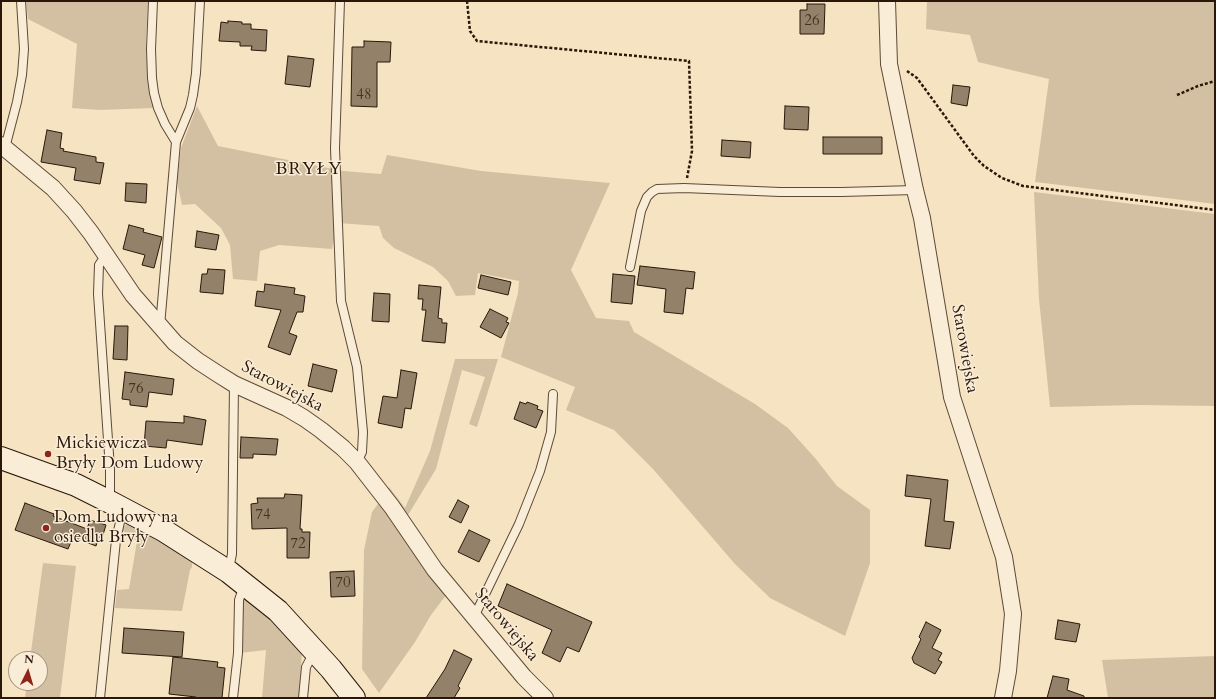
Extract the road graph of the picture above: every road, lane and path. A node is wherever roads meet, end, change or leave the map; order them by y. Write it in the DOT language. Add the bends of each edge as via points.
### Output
graph roads {
  1 [pos="21,1"];
  2 [pos="153,1"];
  3 [pos="200,1"];
  4 [pos="340,1"];
  5 [pos="467,1"];
  6 [pos="887,1"];
  7 [pos="889,64"];
  8 [pos="1215,81"];
  9 [pos="1178,95"];
  10 [pos="176,142"];
  11 [pos="3,146"];
  12 [pos="684,188"];
  13 [pos="915,190"];
  14 [pos="1215,210"];
  15 [pos="106,256"];
  16 [pos="630,267"];
  17 [pos="160,326"];
  18 [pos="234,384"];
  19 [pos="553,394"];
  20 [pos="1,458"];
  21 [pos="357,462"];
  22 [pos="118,506"];
  23 [pos="237,578"];
  24 [pos="474,617"];
  25 [pos="315,651"];
  26 [pos="100,698"];
  27 [pos="233,698"];
  28 [pos="303,698"];
  29 [pos="354,698"];
  30 [pos="545,698"];
  31 [pos="1003,698"];
  1 -- 11 [label="lane" via="24,49 22,75 17,102"];
  2 -- 10 [label="lane" via="151,49 154,93 165,124"];
  3 -- 10 [label="lane" via="193,95"];
  4 -- 21 [label="lane" via="335,148 340,285 341,301 357,366 363,432 362,452"];
  5 -- 12 [label="path" via="470,31 477,41 689,61 692,151"];
  6 -- 7 [label="street, Starowiejska"];
  7 -- 13 [label="street, Starowiejska"];
  7 -- 14 [label="path" via="904,69 917,78 974,156 1002,178 1023,186"];
  8 -- 9 [label="path"];
  10 -- 17 [label="lane"];
  11 -- 15 [label="street, Starowiejska" via="53,188 74,211"];
  12 -- 13 [label="lane" via="788,192"];
  12 -- 16 [label="lane" via="657,189 647,197 641,211"];
  13 -- 31 [label="street, Starowiejska" via="952,398 1004,557 1014,614"];
  15 -- 17 [label="street, Starowiejska" via="133,295"];
  15 -- 22 [label="lane" via="99,265 98,294 110,469"];
  17 -- 18 [label="street, Starowiejska" via="175,343"];
  18 -- 21 [label="street, Starowiejska" via="304,418"];
  18 -- 23 [label="lane" via="232,554"];
  19 -- 24 [label="lane" via="551,432 540,471 519,524"];
  20 -- 22 [label="street" via="76,485"];
  21 -- 24 [label="street, Starowiejska" via="392,507 435,570"];
  22 -- 23 [label="street" via="163,530"];
  22 -- 26 [label="lane" via="120,522"];
  23 -- 25 [label="street" via="278,612"];
  23 -- 27 [label="lane" via="238,653"];
  24 -- 30 [label="street, Starowiejska"];
  25 -- 28 [label="lane" via="306,667"];
  25 -- 29 [label="street"];
}
